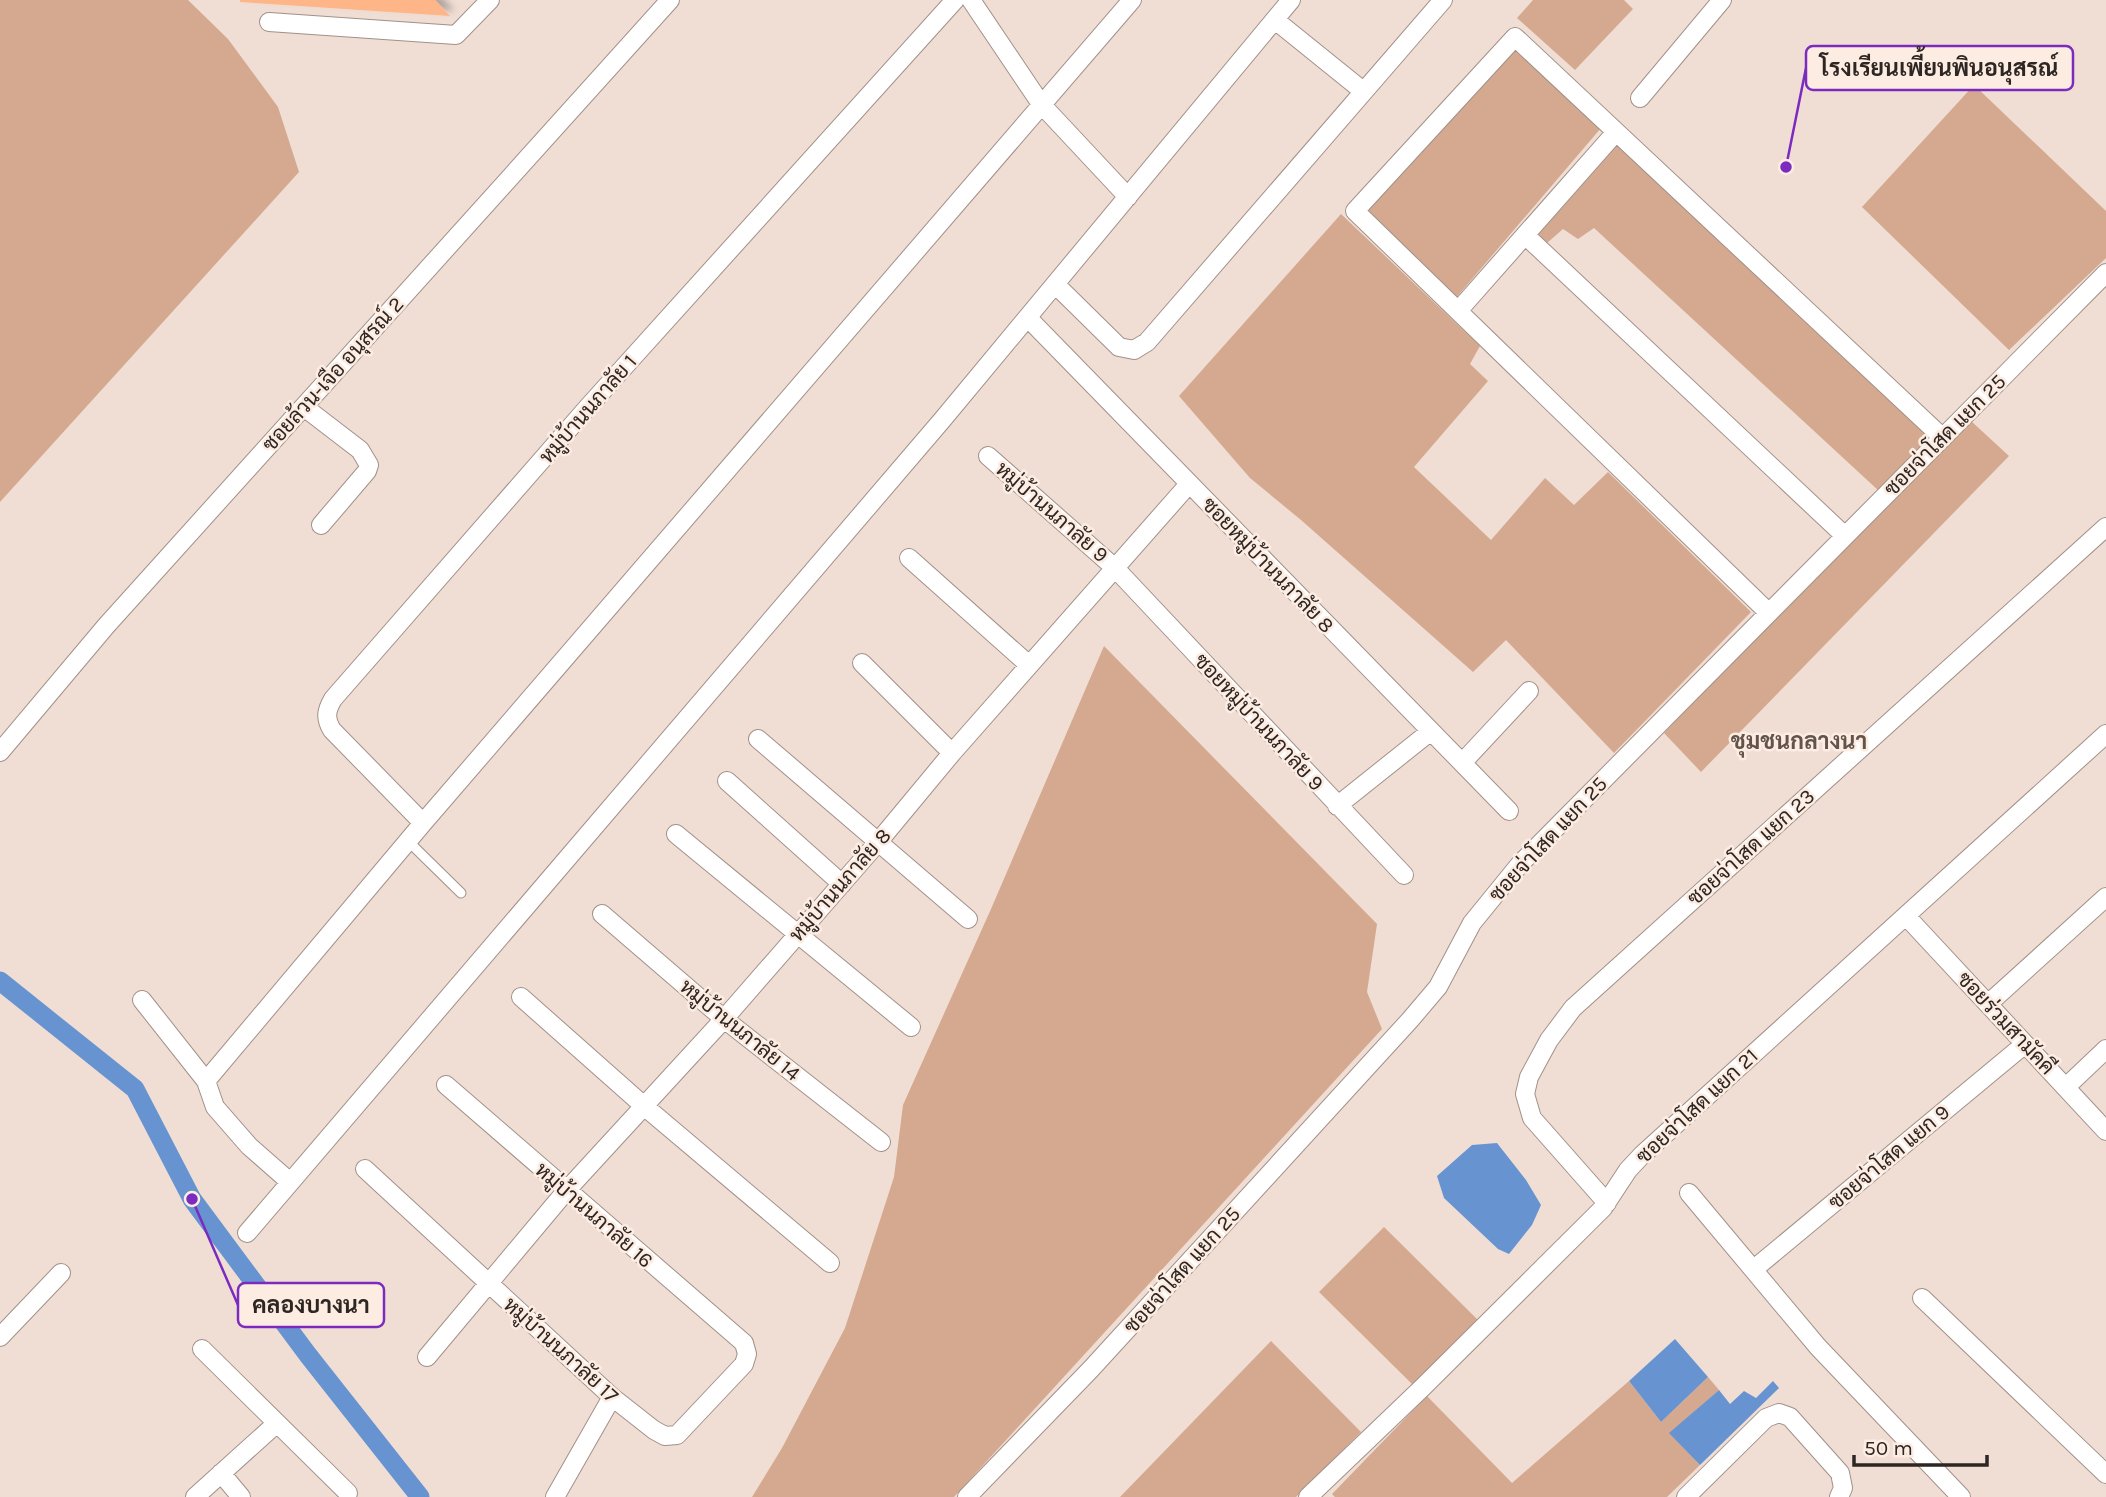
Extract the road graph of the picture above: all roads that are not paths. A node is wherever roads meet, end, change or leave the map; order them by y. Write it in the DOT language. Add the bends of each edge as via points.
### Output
graph roads {
  1 [pos="490,0"];
  2 [pos="670,0"];
  3 [pos="955,0"];
  4 [pos="971,0"];
  5 [pos="1132,0"];
  6 [pos="1291,0"];
  7 [pos="1443,0"];
  8 [pos="1722,0"];
  9 [pos="1275,20"];
  10 [pos="269,22"];
  11 [pos="1363,91"];
  12 [pos="1640,98"];
  13 [pos="1041,104"];
  14 [pos="1616,132"];
  15 [pos="1128,197"];
  16 [pos="1525,235"];
  17 [pos="2106,273"];
  18 [pos="1055,284"];
  19 [pos="1458,311"];
  20 [pos="1028,318"];
  21 [pos="304,407"];
  22 [pos="1943,438"];
  23 [pos="988,456"];
  24 [pos="1189,484"];
  25 [pos="321,524"];
  26 [pos="2106,527"];
  27 [pos="1845,536"];
  28 [pos="909,558"];
  29 [pos="1115,568"];
  30 [pos="1769,613"];
  31 [pos="862,663"];
  32 [pos="1029,665"];
  33 [pos="1529,691"];
  34 [pos="1431,731"];
  35 [pos="2106,734"];
  36 [pos="758,739"];
  37 [pos="0,752"];
  38 [pos="952,753"];
  39 [pos="1462,763"];
  40 [pos="727,781"];
  41 [pos="1337,806"];
  42 [pos="1509,811"];
  43 [pos="423,823"];
  44 [pos="676,834"];
  45 [pos="408,841"];
  46 [pos="879,841"];
  47 [pos="1404,875"];
  48 [pos="842,884"];
  49 [pos="461,893"];
  50 [pos="2106,897"];
  51 [pos="602,914"];
  52 [pos="1906,916"];
  53 [pos="968,919"];
  54 [pos="798,934"];
  55 [pos="521,997"];
  56 [pos="142,1000"];
  57 [pos="1988,1004"];
  58 [pos="724,1019"];
  59 [pos="911,1027"];
  60 [pos="2025,1044"];
  61 [pos="2106,1049"];
  62 [pos="206,1081"];
  63 [pos="446,1086"];
  64 [pos="2066,1087"];
  65 [pos="645,1106"];
  66 [pos="2106,1131"];
  67 [pos="881,1142"];
  68 [pos="365,1168"];
  69 [pos="290,1182"];
  70 [pos="566,1191"];
  71 [pos="1689,1193"];
  72 [pos="1607,1203"];
  73 [pos="247,1233"];
  74 [pos="830,1262"];
  75 [pos="1754,1269"];
  76 [pos="61,1273"];
  77 [pos="488,1283"];
  78 [pos="1922,1298"];
  79 [pos="0,1337"];
  80 [pos="744,1343"];
  81 [pos="202,1349"];
  82 [pos="427,1357"];
  83 [pos="612,1397"];
  84 [pos="277,1423"];
  85 [pos="221,1473"];
  86 [pos="2106,1474"];
  87 [pos="348,1493"];
  88 [pos="195,1497"];
  89 [pos="241,1497"];
  90 [pos="555,1497"];
  91 [pos="967,1497"];
  92 [pos="1308,1497"];
  93 [pos="1686,1497"];
  94 [pos="1839,1497"];
  95 [pos="1961,1497"];
  1 -- 10 [label="street" via="456,35"];
  2 -- 21 [label="street, ซอยล้วน-เจือ อนุสรณ์ 2"];
  3 -- 43 [label="street, หมู่บ้านนภาลัย 1" via="588,407 333,699 327,720 332,730"];
  4 -- 13 [label="street"];
  5 -- 13 [label="street"];
  6 -- 9 [label="street"];
  7 -- 11 [label="street"];
  8 -- 12 [label="street"];
  9 -- 11 [label="street"];
  9 -- 15 [label="street"];
  11 -- 18 [label="street" via="1147,342 1134,350 1119,347"];
  13 -- 15 [label="street"];
  13 -- 43 [label="street"];
  14 -- 16 [label="street"];
  14 -- 19 [label="street" via="1515,37 1355,211"];
  14 -- 22 [label="street"];
  15 -- 18 [label="street"];
  16 -- 19 [label="street"];
  16 -- 27 [label="street"];
  17 -- 22 [label="street, ซอยจ่าโสด แยก 25"];
  18 -- 20 [label="street"];
  19 -- 30 [label="street"];
  20 -- 24 [label="street, ซอยหมู่บ้านนภาลัย 8"];
  20 -- 69 [label="street"];
  21 -- 25 [label="street" via="360,450 369,465"];
  21 -- 37 [label="street, ซอยล้วน-เจือ อนุสรณ์ 2" via="106,626"];
  22 -- 27 [label="street, ซอยจ่าโสด แยก 25"];
  23 -- 29 [label="street, หมู่บ้านนภาลัย 9"];
  24 -- 29 [label="street, หมู่บ้านนภาลัย 8"];
  24 -- 34 [label="street, ซอยหมู่บ้านนภาลัย 8"];
  26 -- 72 [label="street, ซอยจ่าโสด แยก 23" via="1583,999 1549,1040 1525,1094 1532,1118"];
  27 -- 30 [label="street, ซอยจ่าโสด แยก 25"];
  28 -- 32 [label="street"];
  29 -- 32 [label="street, หมู่บ้านนภาลัย 8"];
  29 -- 41 [label="street, ซอยหมู่บ้านนภาลัย 9"];
  30 -- 91 [label="street, ซอยจ่าโสด แยก 25" via="1520,864 1472,923 1438,987 1410,1020 1091,1369"];
  31 -- 38 [label="street"];
  32 -- 38 [label="street, หมู่บ้านนภาลัย 8"];
  33 -- 39 [label="street"];
  34 -- 39 [label="street, ซอยหมู่บ้านนภาลัย 8"];
  34 -- 41 [label="street"];
  35 -- 52 [label="street, ซอยจ่าโสด แยก 21"];
  36 -- 46 [label="street"];
  38 -- 46 [label="street, หมู่บ้านนภาลัย 8"];
  39 -- 42 [label="street, ซอยหมู่บ้านนภาลัย 8"];
  40 -- 48 [label="street"];
  41 -- 47 [label="street, ซอยหมู่บ้านนภาลัย 9"];
  43 -- 45 [label="street"];
  44 -- 54 [label="street"];
  45 -- 49 [label="lane"];
  45 -- 62 [label="street"];
  46 -- 48 [label="street, หมู่บ้านนภาลัย 8"];
  46 -- 53 [label="street"];
  48 -- 54 [label="street, หมู่บ้านนภาลัย 8"];
  50 -- 57 [label="street"];
  51 -- 58 [label="street, หมู่บ้านนภาลัย 14"];
  52 -- 57 [label="street, ซอยร่วมสามัคคี"];
  52 -- 72 [label="street, ซอยจ่าโสด แยก 21" via="1642,1155"];
  54 -- 58 [label="street, หมู่บ้านนภาลัย 8"];
  54 -- 59 [label="street"];
  55 -- 65 [label="street"];
  56 -- 62 [label="street"];
  57 -- 60 [label="street, ซอยร่วมสามัคคี"];
  58 -- 65 [label="street, หมู่บ้านนภาลัย 8"];
  58 -- 67 [label="street, หมู่บ้านนภาลัย 14"];
  60 -- 64 [label="street, ซอยร่วมสามัคคี"];
  60 -- 75 [label="street, ซอยจ่าโสด แยก 9"];
  61 -- 64 [label="street"];
  62 -- 69 [label="street" via="215,1107 248,1146"];
  63 -- 70 [label="street, หมู่บ้านนภาลัย 16"];
  64 -- 66 [label="street, ซอยร่วมสามัคคี"];
  65 -- 70 [label="street, หมู่บ้านนภาลัย 8"];
  65 -- 74 [label="street"];
  68 -- 77 [label="street, หมู่บ้านนภาลัย 17"];
  69 -- 73 [label="street"];
  70 -- 77 [label="street, หมู่บ้านนภาลัย 8"];
  70 -- 80 [label="street, หมู่บ้านนภาลัย 16"];
  71 -- 75 [label="street"];
  72 -- 92 [label="street, ซอยจ่าโสด แยก 21"];
  75 -- 95 [label="street" via="1818,1347"];
  76 -- 79 [label="street"];
  77 -- 82 [label="street, หมู่บ้านนภาลัย 8"];
  77 -- 83 [label="street, หมู่บ้านนภาลัย 17"];
  78 -- 86 [label="street"];
  80 -- 83 [label="street, หมู่บ้านนภาลัย 17" via="744,1364 677,1435 665,1436 654,1430"];
  81 -- 84 [label="street"];
  83 -- 90 [label="street"];
  84 -- 85 [label="street"];
  84 -- 87 [label="street"];
  85 -- 88 [label="street"];
  85 -- 89 [label="street"];
  93 -- 94 [label="street" via="1766,1418 1779,1413 1790,1417 1840,1473 1843,1488"];
}
